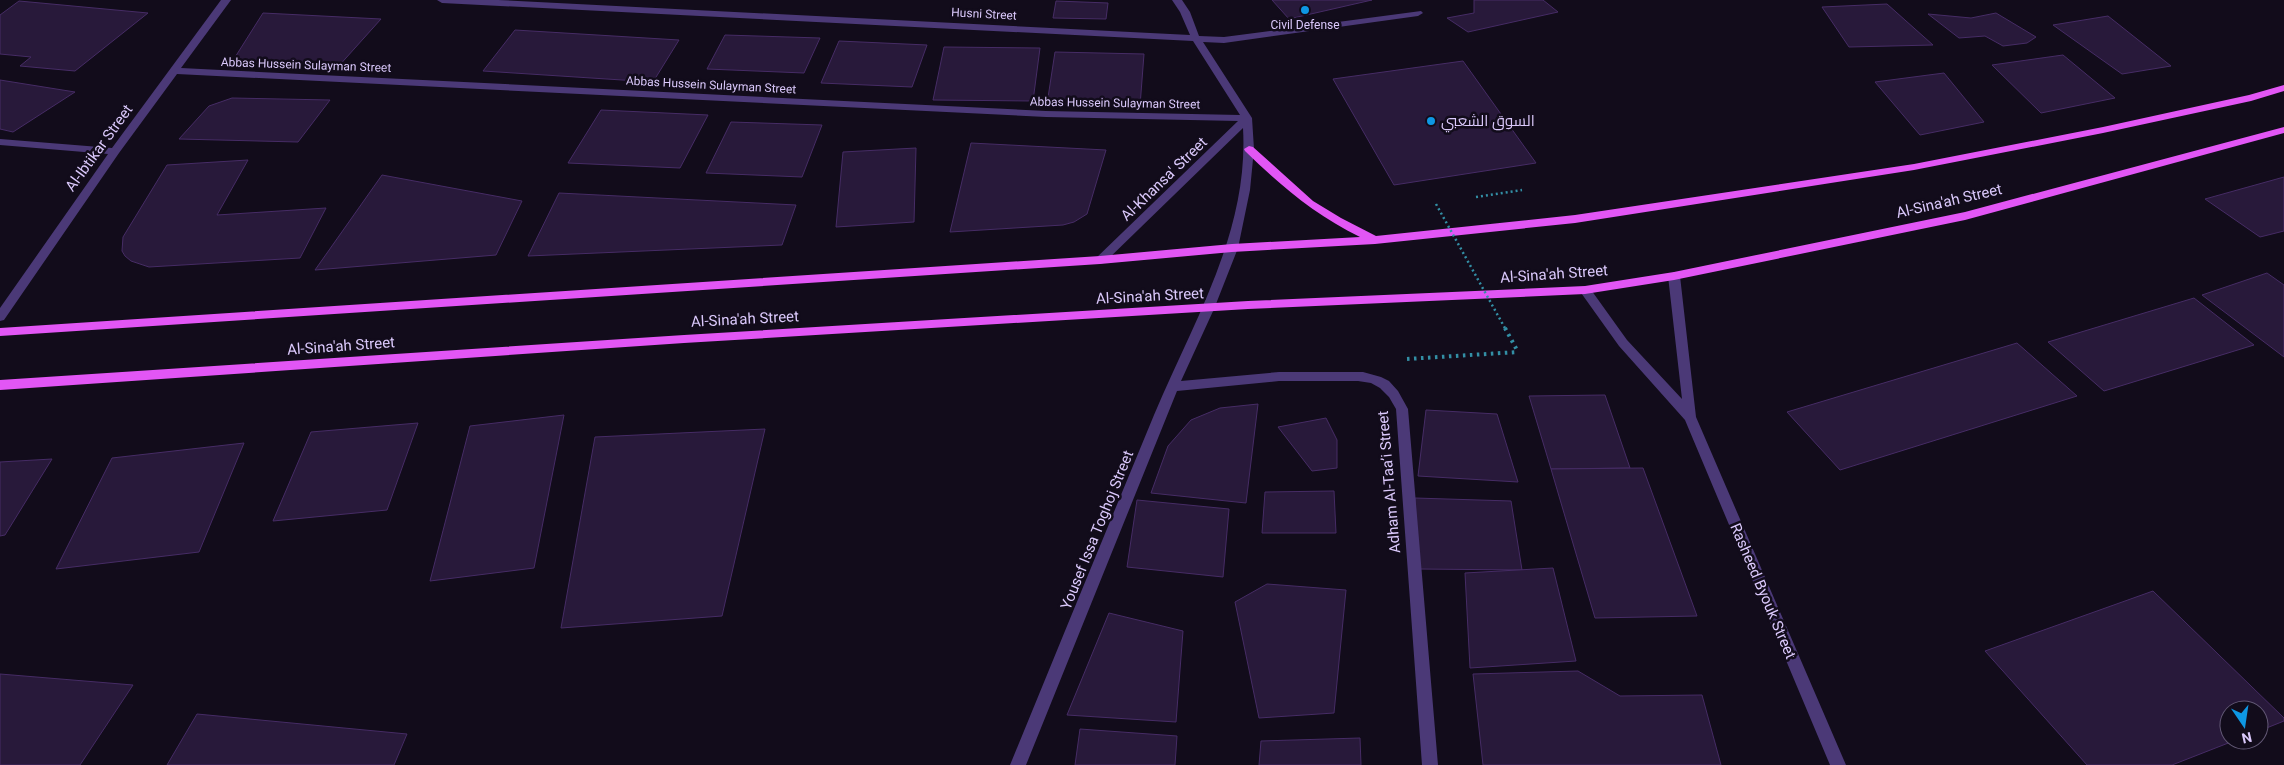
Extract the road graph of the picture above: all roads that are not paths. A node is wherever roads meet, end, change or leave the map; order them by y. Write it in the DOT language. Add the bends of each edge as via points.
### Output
graph roads {
  1 [pos="226,0"];
  2 [pos="442,0"];
  3 [pos="1177,0"];
  4 [pos="1418,13"];
  5 [pos="1195,37"];
  6 [pos="174,71"];
  7 [pos="2284,88"];
  8 [pos="1247,118"];
  9 [pos="2284,130"];
  10 [pos="0,142"];
  11 [pos="1249,148"];
  12 [pos="115,151"];
  13 [pos="1375,240"];
  14 [pos="1232,248"];
  15 [pos="1100,260"];
  16 [pos="1674,276"];
  17 [pos="1584,290"];
  18 [pos="1208,309"];
  19 [pos="0,317"];
  20 [pos="0,332"];
  21 [pos="0,385"];
  22 [pos="1172,387"];
  23 [pos="1690,417"];
  24 [pos="1018,765"];
  25 [pos="1430,765"];
  26 [pos="1838,765"];
  1 -- 6 [label="street, Al-Ibtikar Street"];
  2 -- 5 [label="street, Husni Street"];
  3 -- 5 [label="street"];
  4 -- 5 [label="street, Husni Street" via="1224,40"];
  5 -- 8 [label="street"];
  6 -- 8 [label="street, Abbas Hussein Sulayman Street" via="1046,114"];
  6 -- 12 [label="street, Al-Ibtikar Street"];
  7 -- 13 [label="main road" via="2103,130 1914,167 1575,219"];
  8 -- 11 [label="street"];
  8 -- 15 [label="street, Al-Khansa' Street"];
  9 -- 16 [label="main road, Al-Sina'ah Street" via="1965,216"];
  10 -- 12 [label="street"];
  11 -- 13 [label="main road" via="1302,198"];
  11 -- 14 [label="street"];
  12 -- 19 [label="street, Al-Ibtikar Street"];
  13 -- 14 [label="main road"];
  14 -- 15 [label="main road"];
  14 -- 18 [label="street, Yousef Issa Toghoj Street"];
  15 -- 20 [label="main road"];
  16 -- 17 [label="main road, Al-Sina'ah Street"];
  16 -- 23 [label="street, Rasheed Byouk Street"];
  17 -- 18 [label="main road, Al-Sina'ah Street"];
  17 -- 23 [label="street, Rasheed Byouk Street" via="1623,343"];
  18 -- 21 [label="main road, Al-Sina'ah Street" via="684,339"];
  18 -- 22 [label="street, Yousef Issa Toghoj Street"];
  22 -- 24 [label="street, Yousef Issa Toghoj Street"];
  22 -- 25 [label="street, Adham Al-Taa’i Street" via="1320,374 1364,377 1380,382 1395,395 1402,409"];
  23 -- 26 [label="street, Rasheed Byouk Street"];
}
